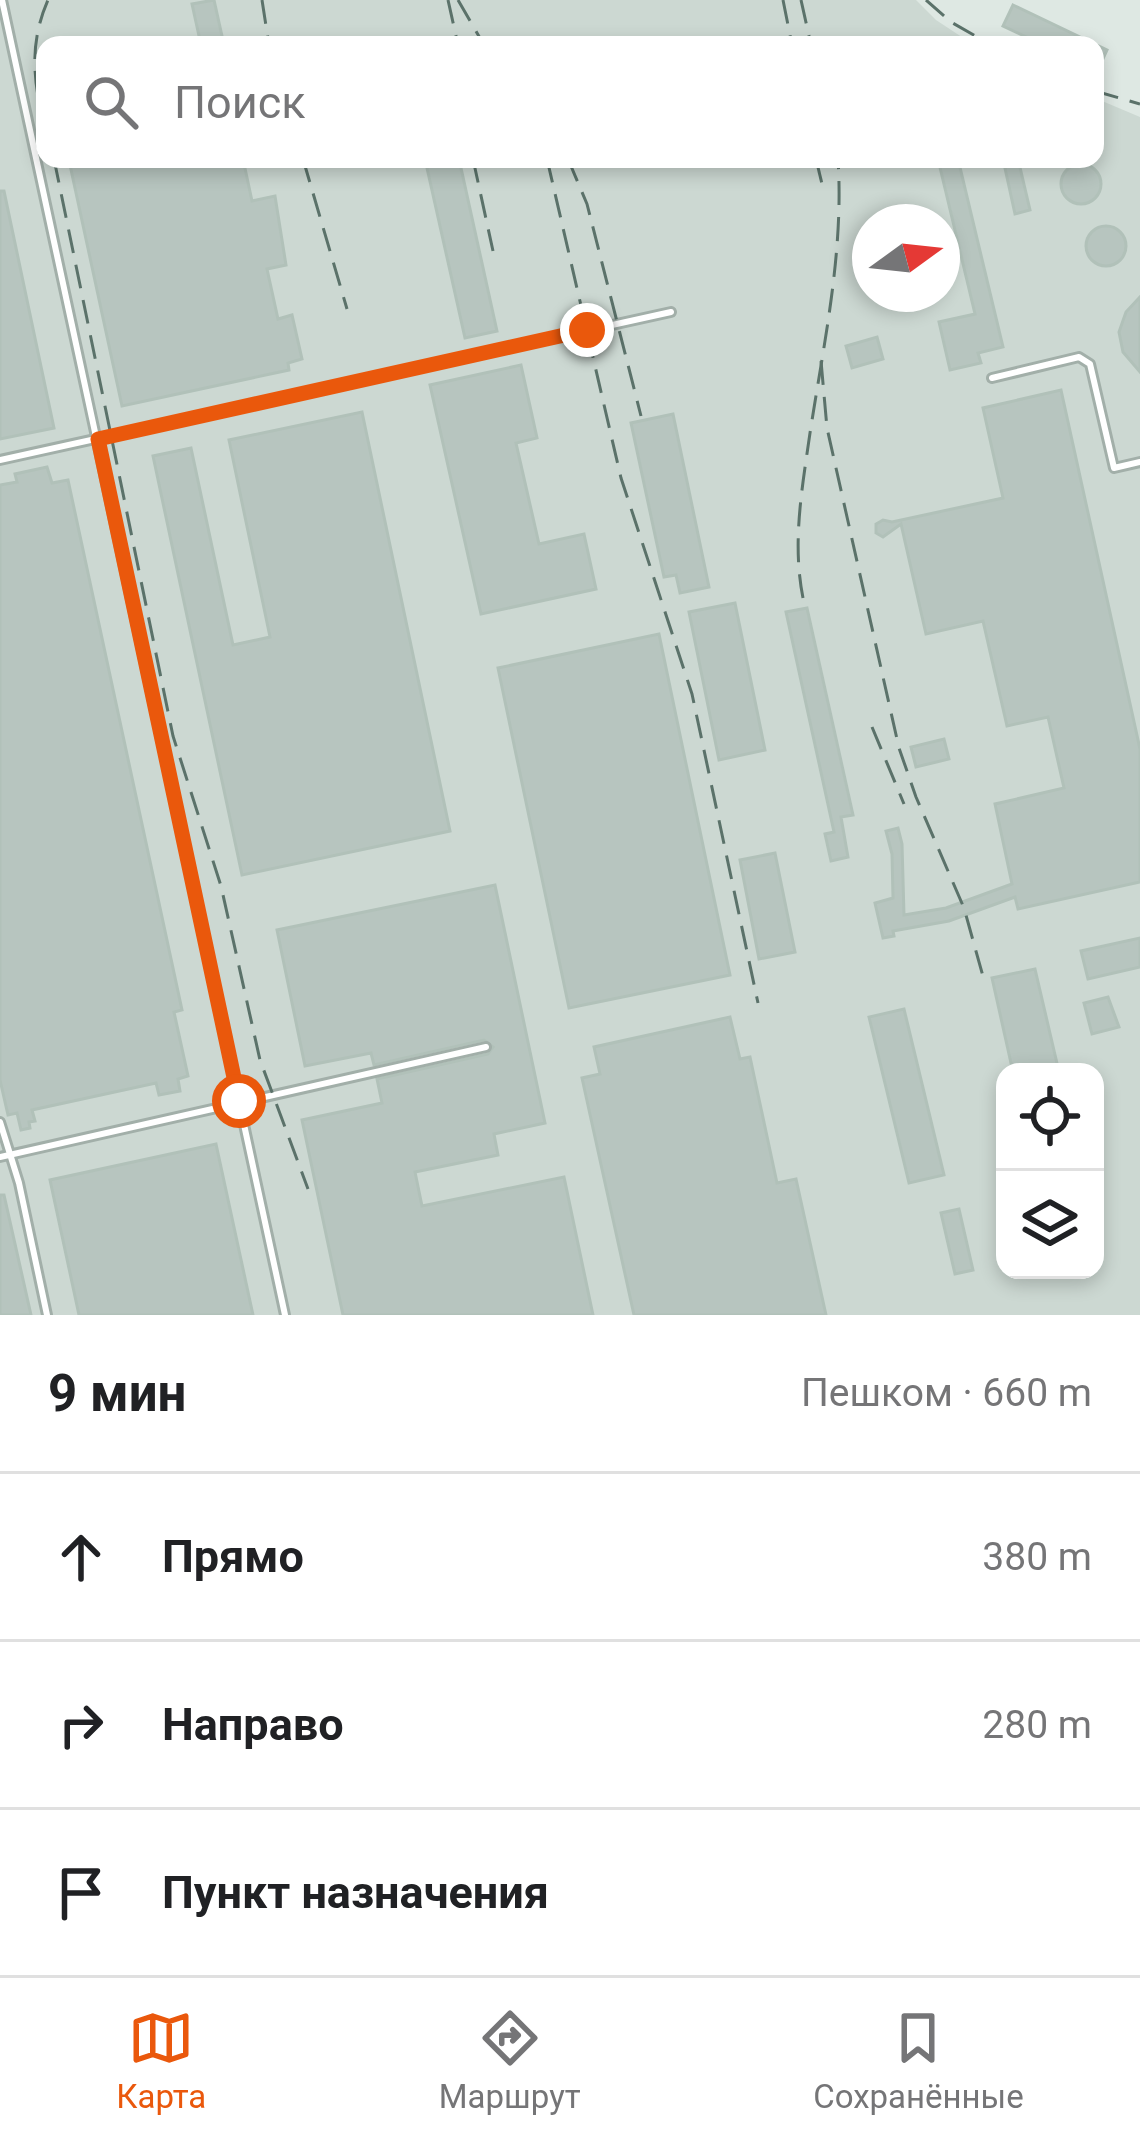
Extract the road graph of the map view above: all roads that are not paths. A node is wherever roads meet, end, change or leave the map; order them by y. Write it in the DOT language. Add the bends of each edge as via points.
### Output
graph roads {
  1 [pos="2,0"];
  2 [pos="36,136"];
  3 [pos="43,168"];
  4 [pos="670,312"];
  5 [pos="992,377"];
  6 [pos="98,439"];
  7 [pos="0,460"];
  8 [pos="1140,462"];
  9 [pos="486,1047"];
  10 [pos="239,1101"];
  11 [pos="0,1122"];
  12 [pos="10,1154"];
  13 [pos="0,1157"];
  14 [pos="47,1315"];
  15 [pos="285,1315"];
  1 -- 2 [label="lane"];
  3 -- 6 [label="lane"];
  4 -- 6 [label="lane"];
  5 -- 8 [label="lane" via="1079,357 1090,364 1114,468"];
  6 -- 7 [label="lane"];
  6 -- 10 [label="lane"];
  9 -- 10 [label="lane"];
  10 -- 12 [label="lane"];
  10 -- 15 [label="lane"];
  11 -- 12 [label="lane"];
  12 -- 13 [label="lane"];
  12 -- 14 [label="lane"];
}
